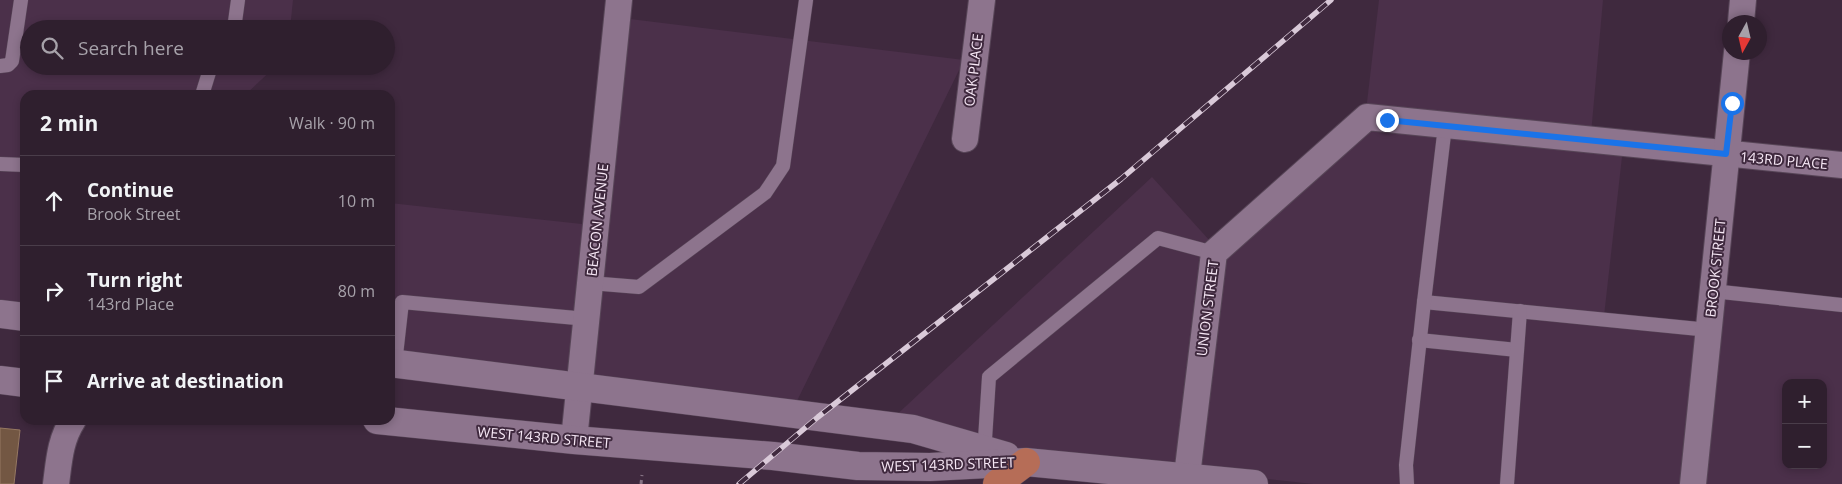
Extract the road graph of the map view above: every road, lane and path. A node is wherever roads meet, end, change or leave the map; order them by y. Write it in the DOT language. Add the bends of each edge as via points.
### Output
graph roads {
  1 [pos="21,0"];
  2 [pos="238,0"];
  3 [pos="619,0"];
  4 [pos="806,0"];
  5 [pos="982,0"];
  6 [pos="1743,0"];
  7 [pos="1742,15"];
  8 [pos="235,20"];
  9 [pos="1737,60"];
  10 [pos="0,66"];
  11 [pos="208,75"];
  12 [pos="204,90"];
  13 [pos="1367,117"];
  14 [pos="1445,126"];
  15 [pos="965,139"];
  16 [pos="1726,154"];
  17 [pos="0,164"];
  18 [pos="20,165"];
  19 [pos="1842,165"];
  20 [pos="1214,253"];
  21 [pos="590,284"];
  22 [pos="1712,291"];
  23 [pos="1424,302"];
  24 [pos="1842,305"];
  25 [pos="1520,311"];
  26 [pos="0,314"];
  27 [pos="20,316"];
  28 [pos="587,319"];
  29 [pos="1709,330"];
  30 [pos="1419,340"];
  31 [pos="395,345"];
  32 [pos="1517,350"];
  33 [pos="395,363"];
  34 [pos="580,387"];
  35 [pos="395,422"];
  36 [pos="59,425"];
  37 [pos="69,425"];
  38 [pos="574,440"];
  39 [pos="60,454"];
  40 [pos="816,461"];
  41 [pos="988,466"];
  42 [pos="1187,481"];
  43 [pos="56,484"];
  44 [pos="871,484"];
  45 [pos="1254,484"];
  46 [pos="1407,484"];
  47 [pos="1507,484"];
  48 [pos="1694,484"];
  1 -- 10 [label="lane" via="12,61"];
  2 -- 8 [label="lane"];
  3 -- 21 [label="street, BEACON AVENUE"];
  4 -- 21 [label="lane" via="783,166 765,193 639,287"];
  5 -- 15 [label="street, OAK PLACE"];
  6 -- 7 [label="street"];
  9 -- 16 [label="street, BROOK STREET"];
  11 -- 12 [label="lane"];
  13 -- 14 [label="street, 143RD PLACE"];
  13 -- 20 [label="street, UNION STREET"];
  14 -- 16 [label="street, 143RD PLACE"];
  14 -- 23 [label="lane"];
  16 -- 19 [label="street, 143RD PLACE"];
  16 -- 22 [label="street, BROOK STREET"];
  17 -- 18 [label="lane"];
  20 -- 41 [label="lane" via="1158,238 989,377"];
  20 -- 42 [label="street, UNION STREET"];
  21 -- 28 [label="street, BEACON AVENUE"];
  22 -- 24 [label="lane"];
  22 -- 29 [label="street, BROOK STREET"];
  23 -- 25 [label="lane"];
  23 -- 30 [label="lane"];
  25 -- 29 [label="lane"];
  25 -- 32 [label="lane"];
  26 -- 27 [label="main road"];
  28 -- 31 [label="lane" via="402,302"];
  28 -- 34 [label="street, BEACON AVENUE"];
  29 -- 48 [label="street, BROOK STREET"];
  30 -- 32 [label="lane"];
  30 -- 46 [label="lane" via="1406,464"];
  32 -- 47 [label="lane"];
  33 -- 34 [label="main road, WEST 143RD STREET"];
  34 -- 38 [label="street, BEACON AVENUE"];
  34 -- 41 [label="main road, WEST 143RD STREET" via="912,429"];
  35 -- 38 [label="main road, WEST 143RD STREET"];
  36 -- 39 [label="street"];
  37 -- 39 [label="street"];
  38 -- 40 [label="main road, WEST 143RD STREET"];
  39 -- 43 [label="street"];
  40 -- 41 [label="main road, WEST 143RD STREET" via="867,466"];
  40 -- 44 [label="main road" via="863,477"];
  41 -- 42 [label="main road" via="1026,462"];
  42 -- 45 [label="main road"];
}
